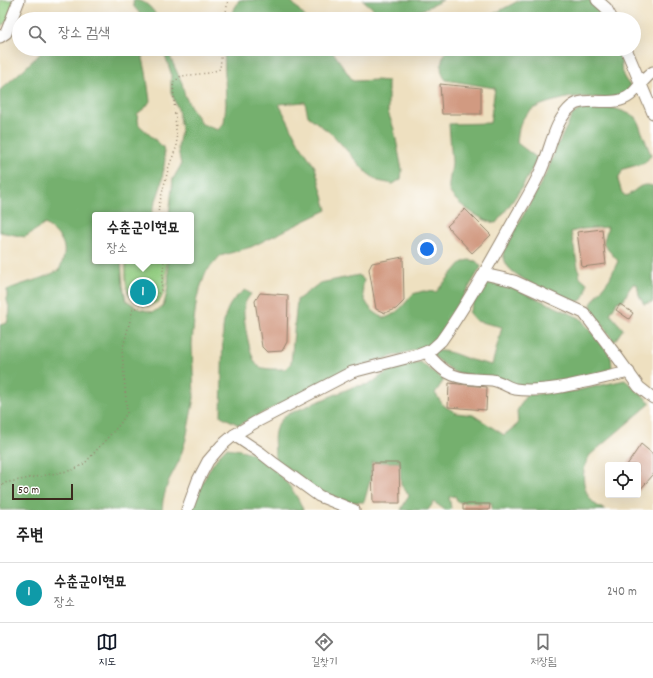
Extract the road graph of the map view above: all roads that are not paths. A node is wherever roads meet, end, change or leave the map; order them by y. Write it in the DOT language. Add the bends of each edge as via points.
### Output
graph roads {
  1 [pos="19,0"];
  2 [pos="597,0"];
  3 [pos="14,12"];
  4 [pos="608,12"];
  5 [pos="12,18"];
  6 [pos="0,37"];
  7 [pos="629,56"];
  8 [pos="653,72"];
  9 [pos="641,83"];
  10 [pos="653,113"];
  11 [pos="484,274"];
  12 [pos="426,352"];
  13 [pos="629,372"];
  14 [pos="653,398"];
  15 [pos="234,435"];
  16 [pos="187,510"];
  17 [pos="354,510"];
  1 -- 3 [label="street"];
  2 -- 4 [label="street"];
  5 -- 6 [label="street" via="6,33"];
  7 -- 9 [label="street"];
  8 -- 9 [label="street"];
  9 -- 10 [label="street"];
  9 -- 11 [label="street" via="627,98 616,101 582,102 573,105 563,115 542,169"];
  11 -- 12 [label="street" via="441,341"];
  11 -- 13 [label="street" via="514,281 584,314"];
  12 -- 13 [label="street" via="448,375 472,380 493,380 515,389 546,389"];
  12 -- 15 [label="street" via="352,372"];
  13 -- 14 [label="street" via="639,387"];
  15 -- 16 [label="street" via="208,460"];
  15 -- 17 [label="street" via="319,496"];
}
